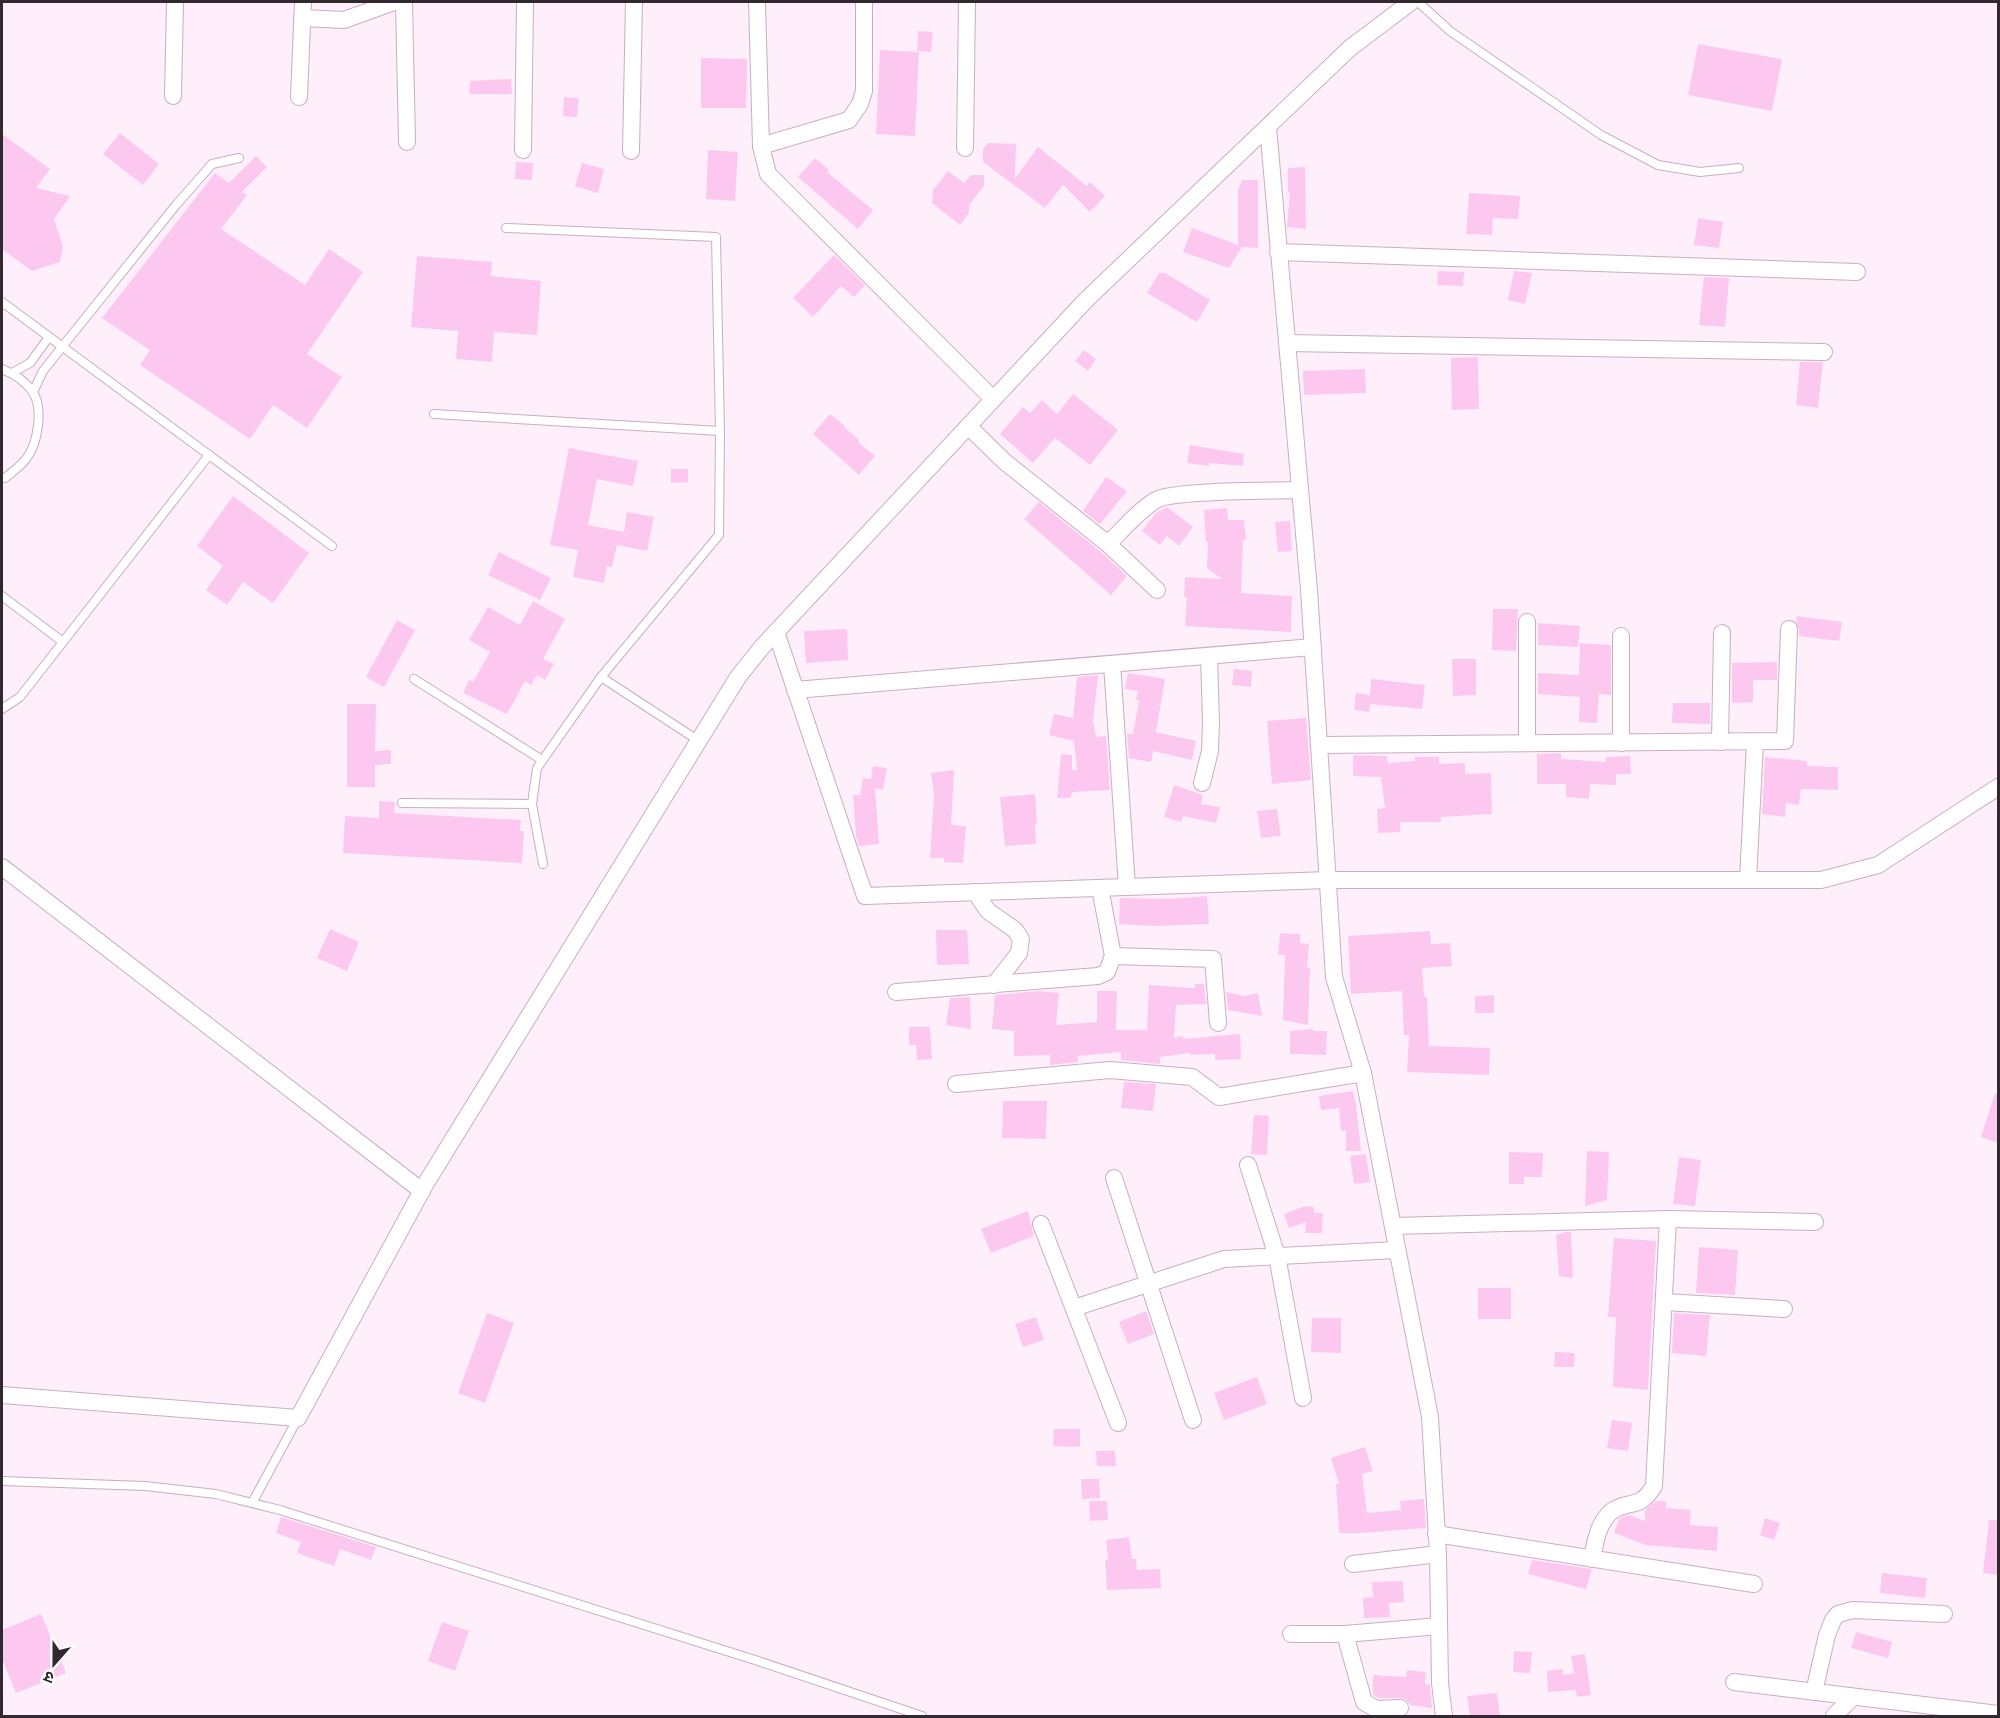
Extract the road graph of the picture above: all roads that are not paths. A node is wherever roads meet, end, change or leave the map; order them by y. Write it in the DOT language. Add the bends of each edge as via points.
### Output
graph roads {
  1 [pos="176,2"];
  2 [pos="394,2"];
  3 [pos="404,2"];
  4 [pos="525,2"];
  5 [pos="634,2"];
  6 [pos="757,2"];
  7 [pos="864,2"];
  8 [pos="967,2"];
  9 [pos="1411,2"];
  10 [pos="1418,2"];
  11 [pos="302,10"];
  12 [pos="173,96"];
  13 [pos="299,97"];
  14 [pos="1268,127"];
  15 [pos="407,142"];
  16 [pos="761,146"];
  17 [pos="965,148"];
  18 [pos="524,150"];
  19 [pos="631,151"];
  20 [pos="239,158"];
  21 [pos="1739,168"];
  22 [pos="506,228"];
  23 [pos="1278,252"];
  24 [pos="1857,272"];
  25 [pos="2,302"];
  26 [pos="49,337"];
  27 [pos="1287,344"];
  28 [pos="62,347"];
  29 [pos="1824,352"];
  30 [pos="2,369"];
  31 [pos="12,373"];
  32 [pos="33,392"];
  33 [pos="993,399"];
  34 [pos="434,414"];
  35 [pos="968,426"];
  36 [pos="720,430"];
  37 [pos="209,455"];
  38 [pos="2,478"];
  39 [pos="1300,490"];
  40 [pos="1108,544"];
  41 [pos="332,546"];
  42 [pos="1157,590"];
  43 [pos="2,596"];
  44 [pos="1527,622"];
  45 [pos="1789,629"];
  46 [pos="776,632"];
  47 [pos="1722,633"];
  48 [pos="1621,636"];
  49 [pos="63,642"];
  50 [pos="1313,647"];
  51 [pos="1209,656"];
  52 [pos="1112,664"];
  53 [pos="601,677"];
  54 [pos="414,679"];
  55 [pos="795,690"];
  56 [pos="2,709"];
  57 [pos="699,741"];
  58 [pos="1720,742"];
  59 [pos="1755,742"];
  60 [pos="1527,743"];
  61 [pos="1622,743"];
  62 [pos="1319,745"];
  63 [pos="542,760"];
  64 [pos="1202,783"];
  65 [pos="1998,787"];
  66 [pos="402,803"];
  67 [pos="532,804"];
  68 [pos="543,864"];
  69 [pos="2,867"];
  70 [pos="1328,880"];
  71 [pos="1748,880"];
  72 [pos="1127,887"];
  73 [pos="1100,888"];
  74 [pos="975,892"];
  75 [pos="1113,956"];
  76 [pos="994,985"];
  77 [pos="896,992"];
  78 [pos="1218,1023"];
  79 [pos="1363,1072"];
  80 [pos="956,1084"];
  81 [pos="1248,1165"];
  82 [pos="1114,1178"];
  83 [pos="422,1191"];
  84 [pos="1668,1219"];
  85 [pos="1815,1222"];
  86 [pos="1041,1224"];
  87 [pos="1393,1226"];
  88 [pos="1397,1250"];
  89 [pos="1277,1256"];
  90 [pos="1150,1283"];
  91 [pos="1665,1302"];
  92 [pos="1074,1308"];
  93 [pos="1784,1309"];
  94 [pos="2,1395"];
  95 [pos="1303,1398"];
  96 [pos="298,1418"];
  97 [pos="1193,1420"];
  98 [pos="1118,1422"];
  99 [pos="2,1481"];
  100 [pos="252,1503"];
  101 [pos="1436,1534"];
  102 [pos="1437,1554"];
  103 [pos="1592,1558"];
  104 [pos="1353,1564"];
  105 [pos="1754,1584"];
  106 [pos="1944,1614"];
  107 [pos="1439,1626"];
  108 [pos="1291,1634"];
  109 [pos="1345,1634"];
  110 [pos="1734,1682"];
  111 [pos="1814,1692"];
  112 [pos="1853,1696"];
  113 [pos="1400,1708"];
  114 [pos="1981,1714"];
  115 [pos="1998,1714"];
  116 [pos="922,1716"];
  117 [pos="1444,1716"];
  118 [pos="1834,1716"];
  1 -- 12 [label="street"];
  2 -- 11 [label="street" via="344,20"];
  3 -- 15 [label="street"];
  4 -- 18 [label="street"];
  5 -- 19 [label="street"];
  6 -- 16 [label="street"];
  7 -- 16 [label="street" via="864,91 849,120"];
  8 -- 17 [label="street"];
  9 -- 14 [label="street" via="1350,48"];
  10 -- 21 [label="lane" via="1450,31 1601,135 1658,165 1700,172"];
  11 -- 13 [label="street"];
  14 -- 23 [label="street"];
  14 -- 33 [label="street" via="1087,298"];
  16 -- 33 [label="street" via="768,174"];
  20 -- 28 [label="lane" via="212,164"];
  22 -- 36 [label="lane" via="716,237"];
  23 -- 24 [label="street"];
  23 -- 27 [label="street"];
  25 -- 26 [label="lane"];
  26 -- 28 [label="lane"];
  26 -- 31 [label="lane" via="30,363"];
  27 -- 29 [label="street"];
  27 -- 39 [label="street"];
  28 -- 32 [label="lane"];
  28 -- 37 [label="lane"];
  30 -- 31 [label="lane"];
  31 -- 32 [label="lane"];
  32 -- 38 [label="lane" via="39,417 36,441 27,459"];
  33 -- 35 [label="street"];
  34 -- 36 [label="lane"];
  35 -- 40 [label="street" via="1005,462"];
  35 -- 46 [label="street"];
  36 -- 53 [label="lane" via="719,536"];
  37 -- 41 [label="lane"];
  37 -- 49 [label="lane"];
  39 -- 40 [label="street" via="1158,499"];
  39 -- 50 [label="street"];
  40 -- 42 [label="street"];
  43 -- 49 [label="lane"];
  44 -- 60 [label="street"];
  45 -- 59 [label="street" via="1785,741"];
  46 -- 55 [label="street"];
  46 -- 57 [label="street" via="738,677"];
  47 -- 58 [label="street"];
  48 -- 61 [label="street"];
  49 -- 56 [label="lane" via="20,697"];
  50 -- 51 [label="street"];
  50 -- 62 [label="street"];
  51 -- 52 [label="street"];
  51 -- 64 [label="street" via="1210,742"];
  52 -- 55 [label="street"];
  52 -- 72 [label="street"];
  53 -- 57 [label="lane"];
  53 -- 63 [label="lane"];
  54 -- 63 [label="lane"];
  55 -- 74 [label="street" via="866,896"];
  57 -- 83 [label="street"];
  58 -- 59 [label="street"];
  58 -- 61 [label="street"];
  59 -- 71 [label="street"];
  60 -- 61 [label="street"];
  60 -- 62 [label="street"];
  62 -- 70 [label="street"];
  63 -- 67 [label="lane" via="537,768"];
  65 -- 71 [label="street" via="1878,865 1821,880"];
  66 -- 67 [label="lane"];
  67 -- 68 [label="lane"];
  69 -- 83 [label="street"];
  70 -- 71 [label="street"];
  70 -- 72 [label="street"];
  70 -- 79 [label="street" via="1334,977"];
  72 -- 73 [label="street"];
  73 -- 74 [label="street"];
  73 -- 75 [label="street"];
  74 -- 76 [label="street" via="988,911 1021,939 1019,953"];
  75 -- 76 [label="street" via="1107,972 1098,976"];
  75 -- 78 [label="street" via="1213,959"];
  76 -- 77 [label="street"];
  79 -- 80 [label="street" via="1219,1097 1192,1077 1110,1070"];
  79 -- 87 [label="street"];
  81 -- 89 [label="street"];
  82 -- 90 [label="street"];
  83 -- 96 [label="street"];
  84 -- 85 [label="street"];
  84 -- 87 [label="street"];
  84 -- 91 [label="street"];
  86 -- 92 [label="street"];
  87 -- 88 [label="street"];
  88 -- 89 [label="street"];
  88 -- 101 [label="street" via="1430,1417"];
  89 -- 90 [label="street" via="1224,1259"];
  89 -- 95 [label="street"];
  90 -- 92 [label="street"];
  90 -- 97 [label="street"];
  91 -- 93 [label="street"];
  91 -- 103 [label="street" via="1654,1486 1648,1497 1612,1510 1604,1519"];
  92 -- 98 [label="street"];
  94 -- 96 [label="street"];
  96 -- 100 [label="lane"];
  99 -- 100 [label="lane" via="145,1486 216,1494"];
  100 -- 116 [label="lane" via="744,1656"];
  101 -- 102 [label="street"];
  101 -- 103 [label="street"];
  102 -- 104 [label="street"];
  102 -- 107 [label="street"];
  103 -- 105 [label="street"];
  106 -- 111 [label="street" via="1853,1610 1838,1614 1827,1635"];
  107 -- 109 [label="street"];
  107 -- 117 [label="street"];
  108 -- 109 [label="street"];
  109 -- 113 [label="street" via="1364,1702 1376,1709"];
  110 -- 111 [label="street"];
  111 -- 112 [label="street"];
  112 -- 114 [label="street"];
  112 -- 118 [label="street"];
  114 -- 115 [label="street"];
}
